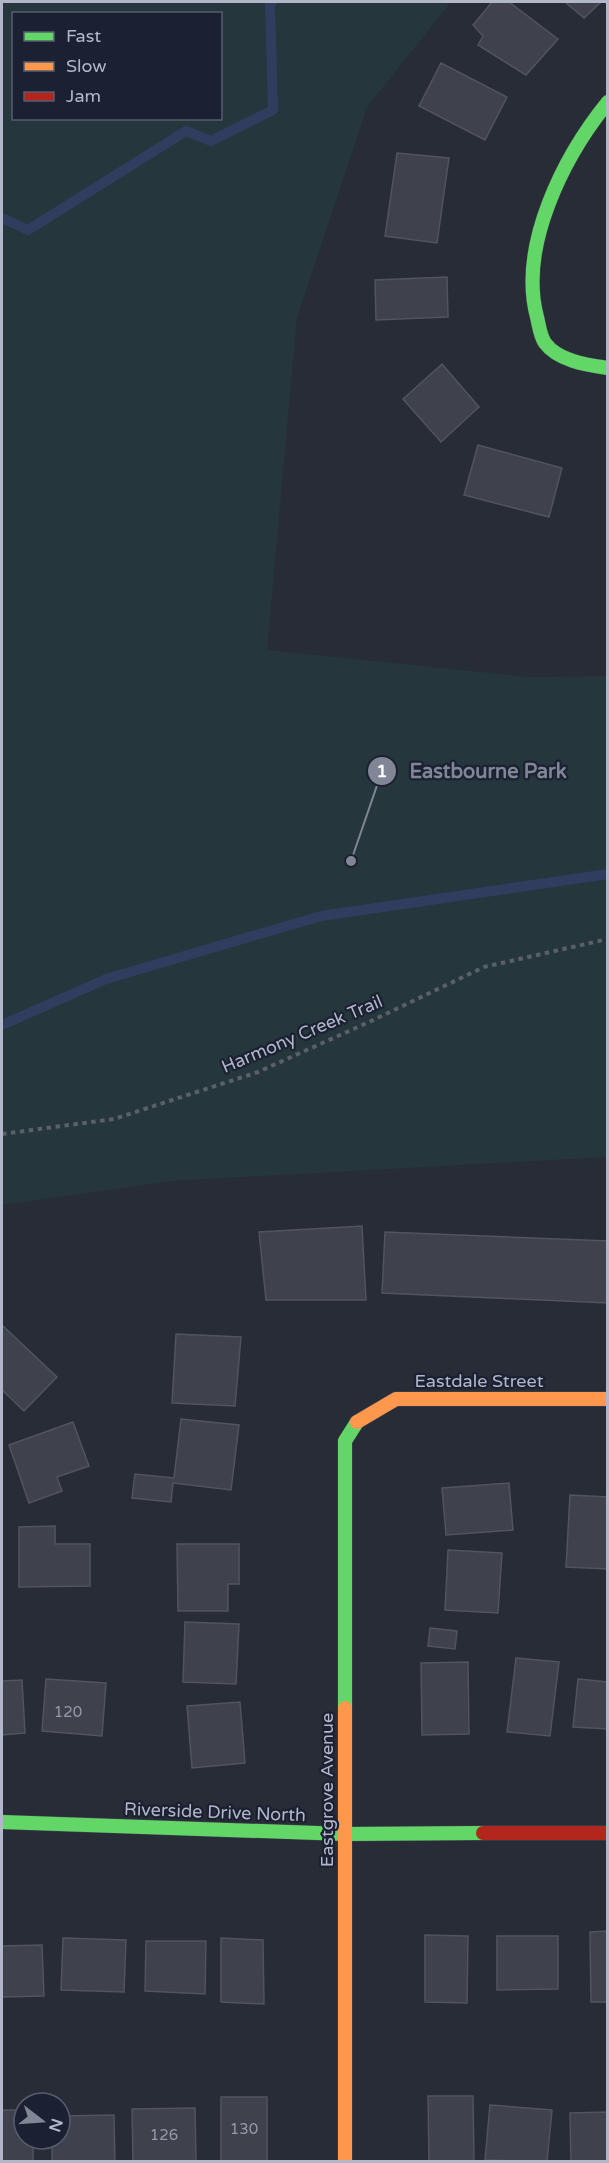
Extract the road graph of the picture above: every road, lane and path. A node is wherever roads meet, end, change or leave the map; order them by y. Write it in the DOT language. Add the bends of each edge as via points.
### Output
graph roads {
  1 [pos="608,102"];
  2 [pos="608,368"];
  3 [pos="608,939"];
  4 [pos="2,1134"];
  5 [pos="608,1399"];
  6 [pos="357,1422"];
  7 [pos="2,1822"];
  8 [pos="608,1833"];
  9 [pos="345,1834"];
  10 [pos="345,2162"];
  1 -- 2 [label="street" via="564,165 533,269 533,315 546,345 571,360"];
  3 -- 4 [label="path, Harmony Creek Trail" via="483,967 258,1072 114,1119"];
  5 -- 6 [label="street, Eastdale Street" via="396,1399"];
  6 -- 9 [label="street, Eastgrove Avenue" via="345,1441"];
  7 -- 9 [label="street, Riverside Drive North"];
  8 -- 9 [label="street, Riverside Drive North"];
  9 -- 10 [label="street, Eastgrove Avenue"];
}
